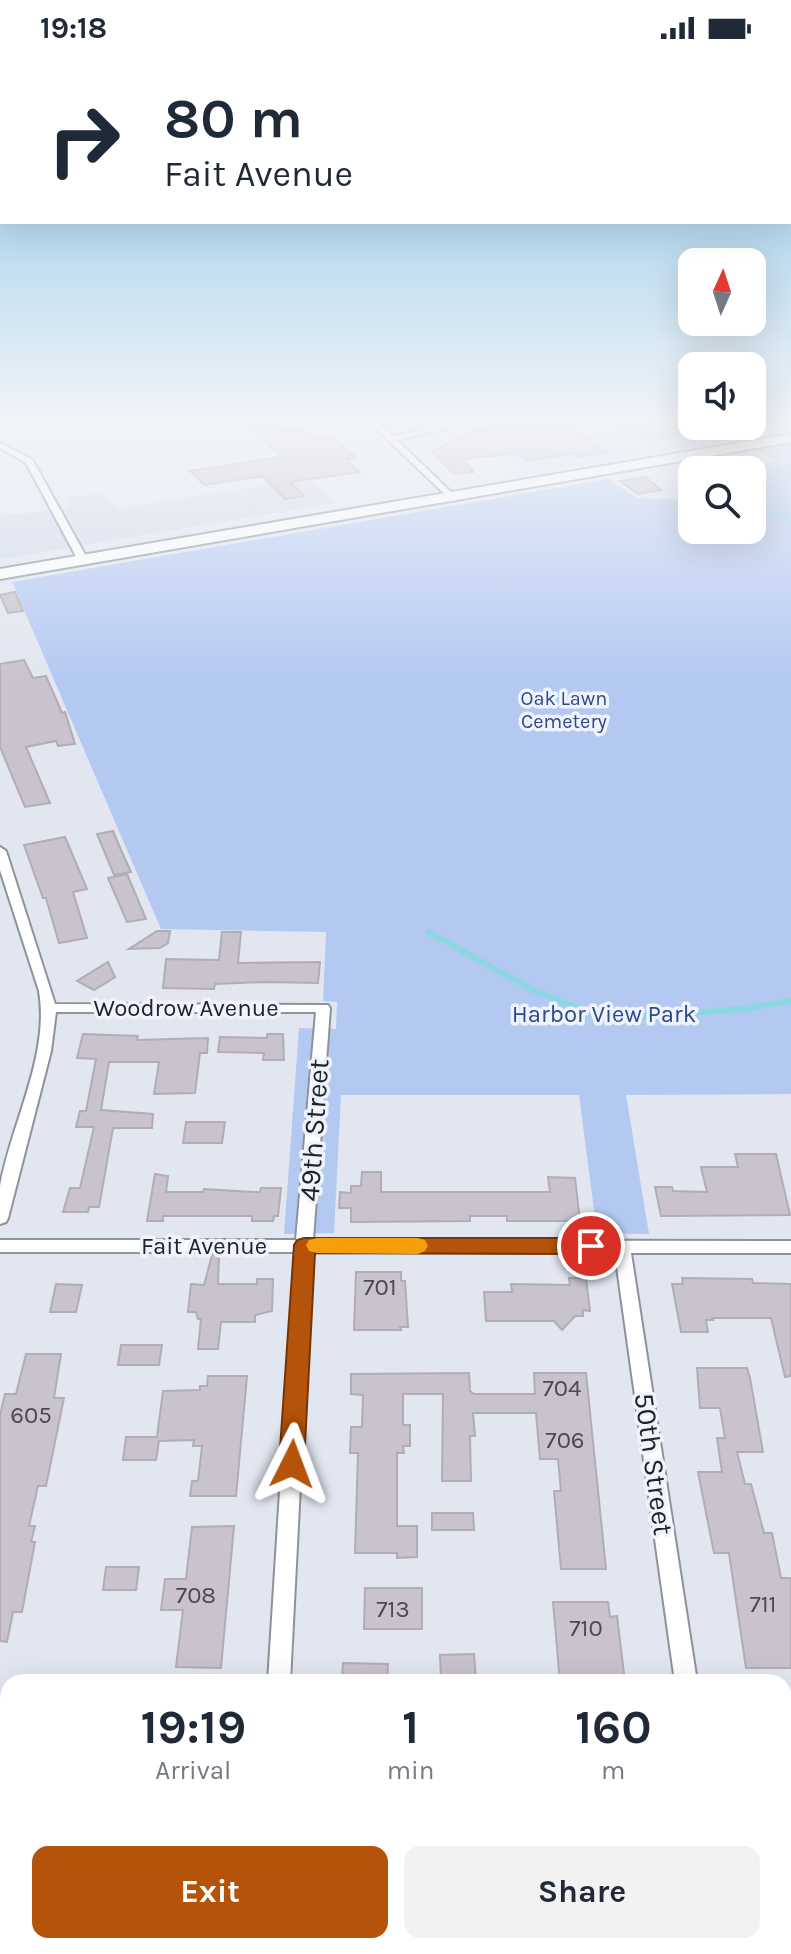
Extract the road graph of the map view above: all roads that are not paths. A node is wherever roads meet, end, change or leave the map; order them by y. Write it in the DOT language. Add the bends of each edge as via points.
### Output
graph roads {
  1 [pos="54,508"];
  2 [pos="367,508"];
  3 [pos="80,556"];
  4 [pos="0,565"];
  5 [pos="0,574"];
  6 [pos="0,851"];
  7 [pos="49,1008"];
  8 [pos="323,1008"];
  9 [pos="0,1218"];
  10 [pos="304,1245"];
  11 [pos="0,1246"];
  12 [pos="622,1246"];
  13 [pos="791,1247"];
  14 [pos="279,1674"];
  15 [pos="685,1674"];
  1 -- 3 [label="street"];
  2 -- 3 [label="main road"];
  3 -- 4 [label="main road"];
  3 -- 5 [label="main road"];
  6 -- 7 [label="street"];
  7 -- 8 [label="street, Woodrow Avenue"];
  7 -- 9 [label="street" via="44,1051"];
  8 -- 10 [label="street, 49th Street"];
  10 -- 11 [label="street, Fait Avenue"];
  10 -- 12 [label="street, Fait Avenue"];
  10 -- 14 [label="street, 49th Street"];
  12 -- 13 [label="street, Fait Avenue"];
  12 -- 15 [label="street, 50th Street"];
}
